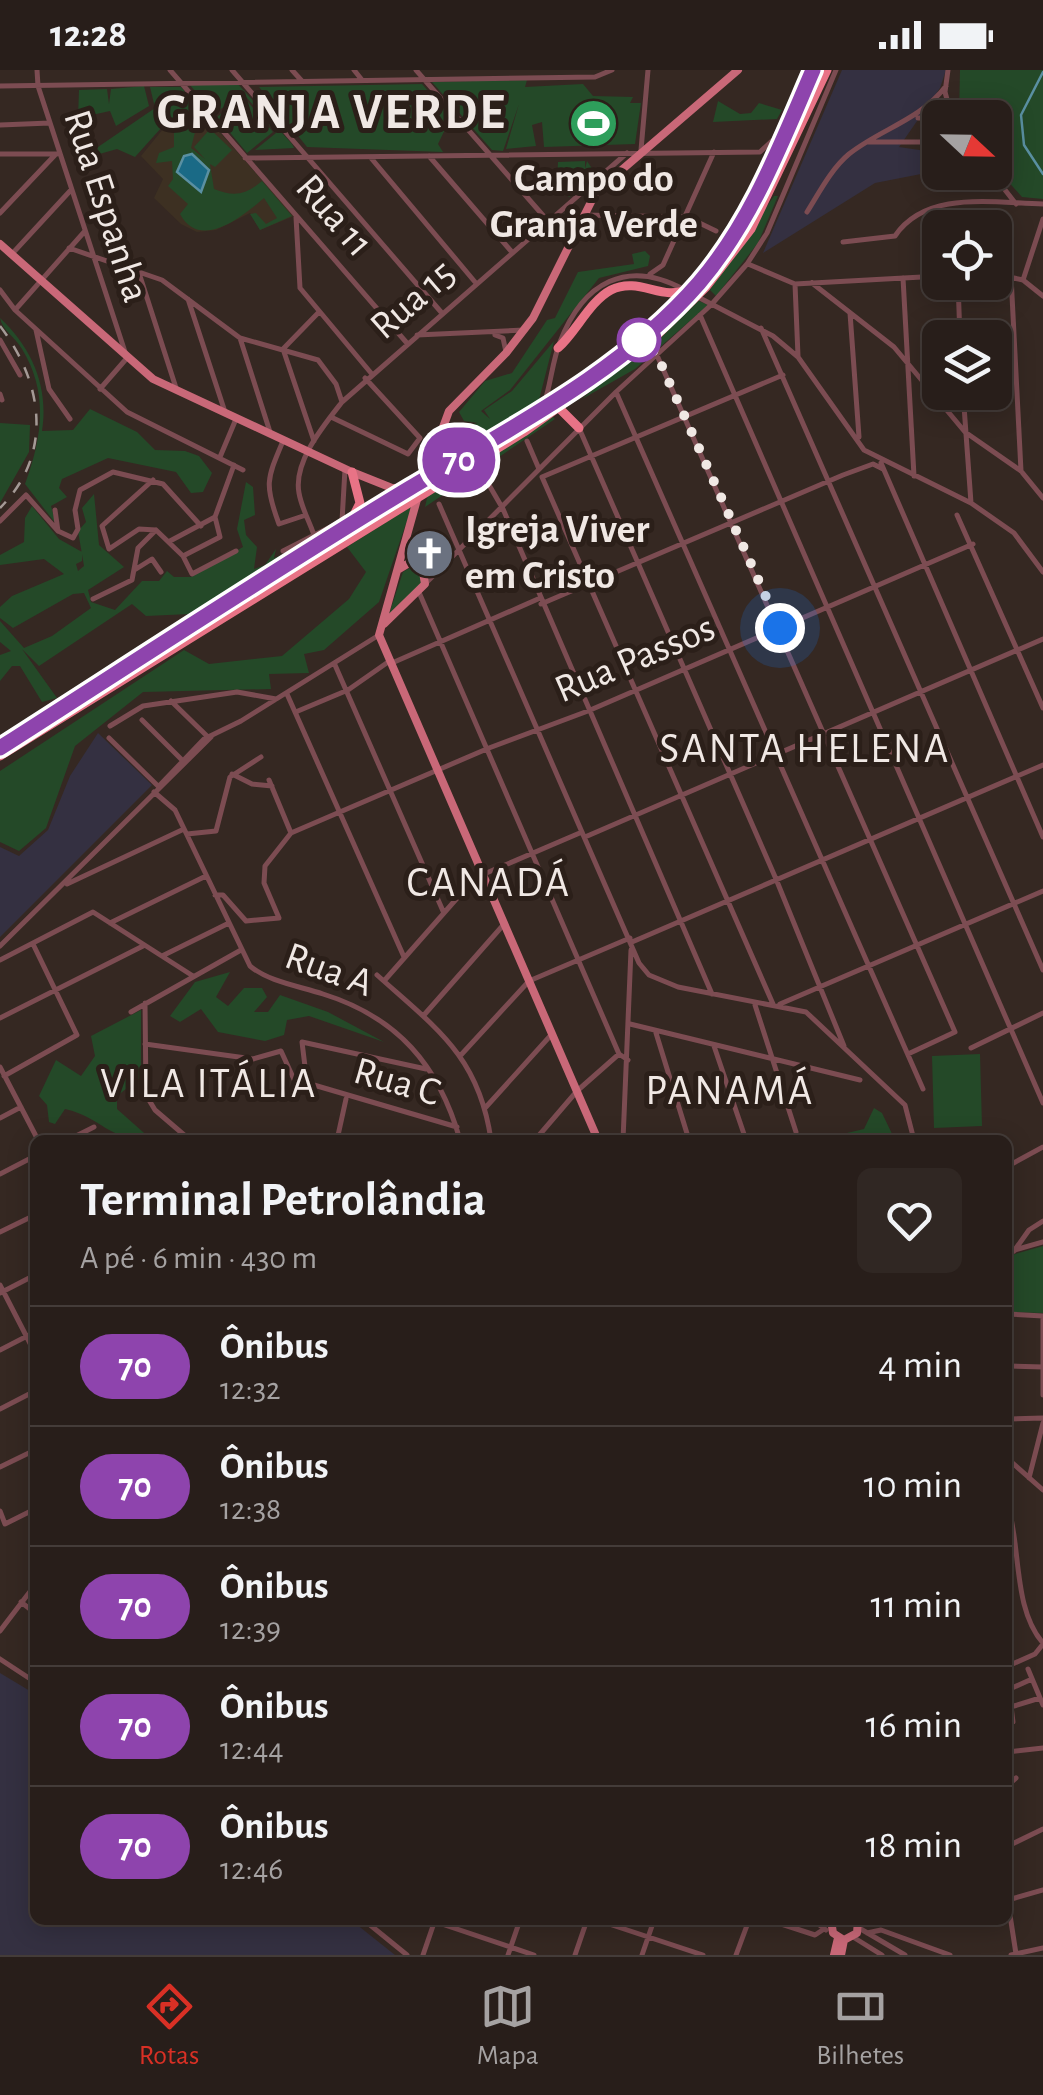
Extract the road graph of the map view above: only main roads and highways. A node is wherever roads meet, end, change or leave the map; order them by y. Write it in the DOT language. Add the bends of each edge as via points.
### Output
graph roads {
  1 [pos="738,70"];
  2 [pos="810,70"];
  3 [pos="827,70"];
  4 [pos="836,70"];
  5 [pos="820,86"];
  6 [pos="0,244"];
  7 [pos="698,283"];
  8 [pos="558,348"];
  9 [pos="559,408"];
  10 [pos="579,428"];
  11 [pos="348,470"];
  12 [pos="410,488"];
  13 [pos="346,528"];
  14 [pos="408,538"];
  15 [pos="419,565"];
  16 [pos="398,569"];
  17 [pos="392,591"];
  18 [pos="411,598"];
  19 [pos="380,631"];
  20 [pos="0,748"];
  21 [pos="0,756"];
  22 [pos="596,1135"];
  23 [pos="833,1925"];
  24 [pos="861,1927"];
  25 [pos="838,1935"];
  26 [pos="838,1955"];
  1 -- 14 [label="main road" via="603,184 524,330 449,411"];
  2 -- 7 [label="highway" via="742,224"];
  3 -- 5 [label="highway"];
  4 -- 5 [label="highway"];
  5 -- 9 [label="highway" via="728,260 654,338"];
  6 -- 11 [label="main road" via="127,358 178,394"];
  7 -- 8 [label="highway" via="671,294 642,284 615,288"];
  7 -- 12 [label="highway" via="599,372"];
  9 -- 10 [label="highway"];
  9 -- 21 [label="highway"];
  11 -- 12 [label="main road" via="392,488"];
  11 -- 13 [label="highway" via="360,503"];
  12 -- 13 [label="highway"];
  13 -- 20 [label="highway"];
  14 -- 15 [label="main road"];
  14 -- 16 [label="main road"];
  15 -- 16 [label="main road"];
  15 -- 18 [label="main road" via="422,587"];
  16 -- 17 [label="main road"];
  17 -- 18 [label="main road" via="398,600"];
  17 -- 19 [label="main road"];
  18 -- 19 [label="main road"];
  19 -- 22 [label="main road"];
  23 -- 25 [label="main road"];
  24 -- 25 [label="main road"];
  25 -- 26 [label="main road"];
}
